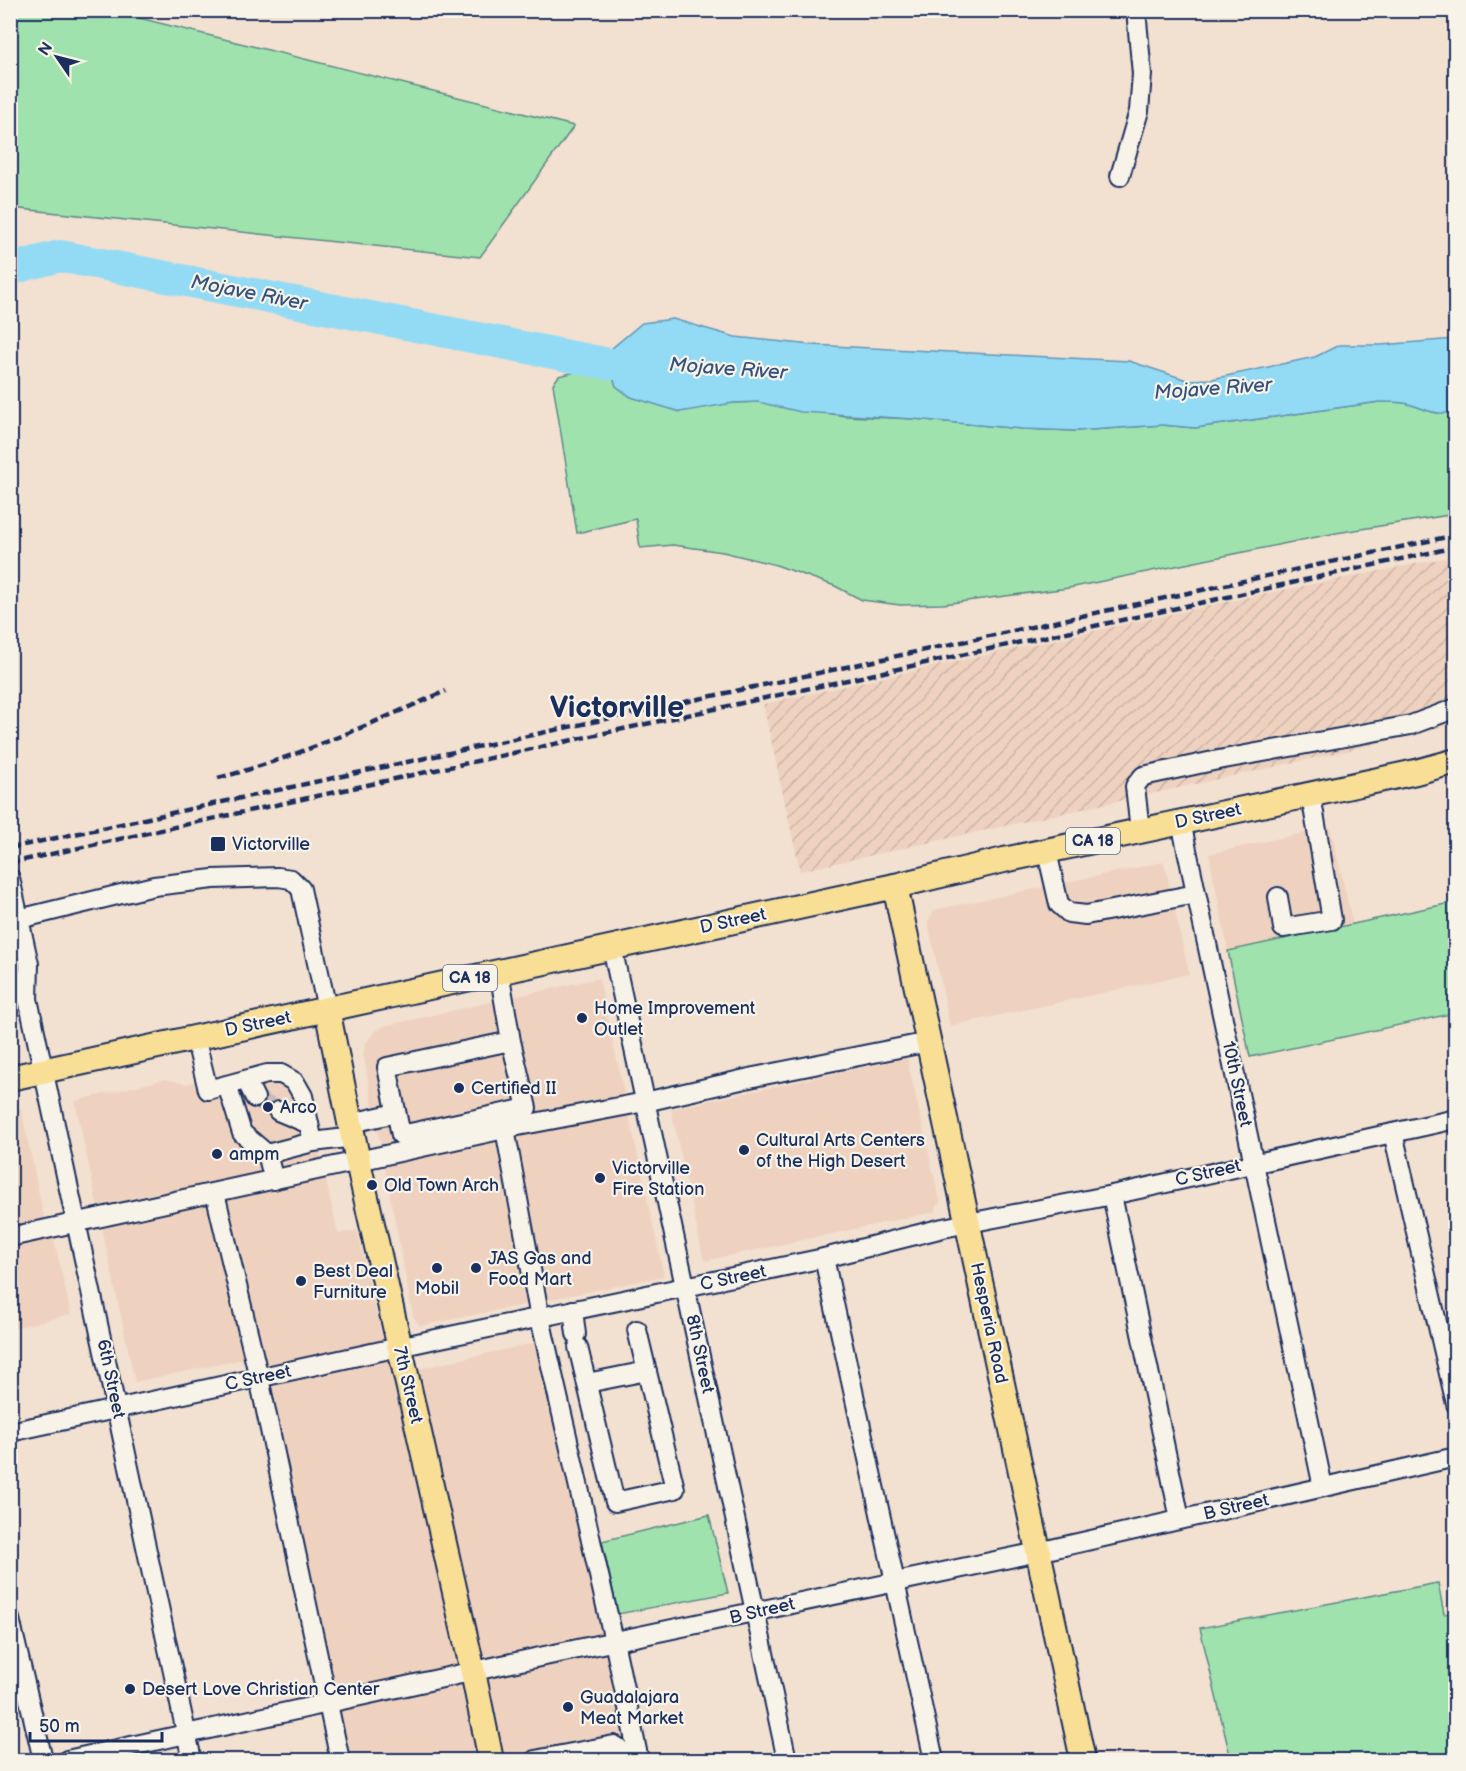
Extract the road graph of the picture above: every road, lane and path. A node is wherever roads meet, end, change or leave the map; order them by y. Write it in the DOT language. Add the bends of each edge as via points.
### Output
graph roads {
  1 [pos="1136,10"];
  2 [pos="1120,176"];
  3 [pos="1455,708"];
  4 [pos="1455,761"];
  5 [pos="1311,795"];
  6 [pos="1181,822"];
  7 [pos="1140,831"];
  8 [pos="1047,852"];
  9 [pos="10,878"];
  10 [pos="895,886"];
  11 [pos="1196,894"];
  12 [pos="1278,897"];
  13 [pos="19,919"];
  14 [pos="612,947"];
  15 [pos="10,971"];
  16 [pos="499,972"];
  17 [pos="28,999"];
  18 [pos="327,1009"];
  19 [pos="195,1037"];
  20 [pos="511,1041"];
  21 [pos="929,1042"];
  22 [pos="44,1071"];
  23 [pos="10,1078"];
  24 [pos="246,1080"];
  25 [pos="227,1085"];
  26 [pos="255,1098"];
  27 [pos="645,1102"];
  28 [pos="278,1111"];
  29 [pos="396,1113"];
  30 [pos="1455,1119"];
  31 [pos="309,1124"];
  32 [pos="505,1129"];
  33 [pos="352,1130"];
  34 [pos="1393,1132"];
  35 [pos="313,1142"];
  36 [pos="267,1154"];
  37 [pos="358,1162"];
  38 [pos="1253,1162"];
  39 [pos="274,1180"];
  40 [pos="215,1193"];
  41 [pos="1112,1195"];
  42 [pos="77,1223"];
  43 [pos="968,1223"];
  44 [pos="10,1237"];
  45 [pos="824,1258"];
  46 [pos="686,1288"];
  47 [pos="630,1299"];
  48 [pos="573,1310"];
  49 [pos="540,1318"];
  50 [pos="400,1348"];
  51 [pos="647,1371"];
  52 [pos="259,1378"];
  53 [pos="587,1383"];
  54 [pos="1455,1404"];
  55 [pos="117,1408"];
  56 [pos="10,1432"];
  57 [pos="1455,1457"];
  58 [pos="1323,1487"];
  59 [pos="1180,1519"];
  60 [pos="1038,1552"];
  61 [pos="895,1581"];
  62 [pos="755,1612"];
  63 [pos="10,1619"];
  64 [pos="614,1641"];
  65 [pos="473,1672"];
  66 [pos="328,1703"];
  67 [pos="187,1734"];
  68 [pos="43,1761"];
  69 [pos="67,1761"];
  70 [pos="192,1761"];
  71 [pos="340,1761"];
  72 [pos="491,1761"];
  73 [pos="535,1761"];
  74 [pos="622,1761"];
  75 [pos="639,1761"];
  76 [pos="787,1761"];
  77 [pos="934,1761"];
  78 [pos="1083,1761"];
  1 -- 2 [label="street" via="1141,93"];
  3 -- 7 [label="street" via="1412,725 1143,776 1135,786"];
  4 -- 5 [label="main road, D Street / CA 18"];
  5 -- 6 [label="main road, D Street / CA 18"];
  5 -- 12 [label="street" via="1332,920 1283,928"];
  6 -- 7 [label="main road, D Street / CA 18"];
  6 -- 11 [label="street, 10th Street"];
  7 -- 8 [label="main road, D Street / CA 18"];
  8 -- 10 [label="main road, D Street / CA 18"];
  8 -- 11 [label="street" via="1059,904 1069,913 1086,915"];
  9 -- 13 [label="street, 6th Street"];
  10 -- 14 [label="main road, D Street / CA 18"];
  10 -- 21 [label="main road, Hesperia Road"];
  11 -- 38 [label="street, 10th Street"];
  13 -- 17 [label="street, 6th Street" via="29,964"];
  13 -- 18 [label="street" via="154,886 213,879 291,879 301,889"];
  14 -- 16 [label="main road, D Street / CA 18"];
  14 -- 27 [label="street, 8th Street"];
  15 -- 17 [label="street, 6th Street"];
  16 -- 18 [label="main road, D Street / CA 18"];
  16 -- 20 [label="street"];
  17 -- 22 [label="street, 6th Street"];
  18 -- 19 [label="main road, D Street"];
  18 -- 33 [label="main road, 7th Street"];
  19 -- 22 [label="main road, D Street"];
  19 -- 25 [label="street" via="208,1090"];
  20 -- 29 [label="street" via="387,1067"];
  20 -- 29 [label="street" via="527,1108 401,1135"];
  21 -- 27 [label="street"];
  21 -- 43 [label="main road, Hesperia Road"];
  22 -- 23 [label="main road, D Street"];
  22 -- 42 [label="street, 6th Street"];
  24 -- 25 [label="street"];
  24 -- 26 [label="street"];
  24 -- 31 [label="street" via="281,1074 295,1083 303,1096"];
  25 -- 36 [label="street" via="242,1133"];
  27 -- 32 [label="street"];
  27 -- 46 [label="street, 8th Street"];
  28 -- 31 [label="street"];
  29 -- 33 [label="street"];
  30 -- 34 [label="street, C Street"];
  31 -- 35 [label="street"];
  32 -- 37 [label="street"];
  32 -- 49 [label="street"];
  33 -- 35 [label="street"];
  33 -- 37 [label="main road, 7th Street"];
  34 -- 38 [label="street, C Street"];
  34 -- 54 [label="street"];
  35 -- 36 [label="street"];
  36 -- 39 [label="street"];
  37 -- 39 [label="street"];
  37 -- 50 [label="main road, 7th Street"];
  38 -- 41 [label="street, C Street"];
  38 -- 58 [label="street, 10th Street"];
  39 -- 40 [label="street"];
  40 -- 42 [label="street"];
  40 -- 52 [label="street"];
  41 -- 43 [label="street, C Street"];
  41 -- 59 [label="street"];
  42 -- 44 [label="street"];
  42 -- 55 [label="street, 6th Street"];
  43 -- 45 [label="street, C Street"];
  43 -- 60 [label="main road, Hesperia Road"];
  45 -- 46 [label="street, C Street"];
  45 -- 61 [label="street"];
  46 -- 47 [label="street, C Street"];
  46 -- 62 [label="street, 8th Street"];
  47 -- 48 [label="street, C Street"];
  47 -- 51 [label="street"];
  48 -- 49 [label="street, C Street"];
  48 -- 53 [label="street"];
  49 -- 50 [label="street, C Street"];
  49 -- 64 [label="street"];
  50 -- 52 [label="street, C Street"];
  50 -- 65 [label="main road, 7th Street"];
  51 -- 53 [label="street"];
  51 -- 53 [label="street" via="675,1489 615,1502"];
  52 -- 55 [label="street, C Street"];
  52 -- 66 [label="street"];
  55 -- 56 [label="street, C Street"];
  55 -- 67 [label="street, 6th Street"];
  57 -- 58 [label="street, B Street"];
  58 -- 59 [label="street, B Street"];
  59 -- 60 [label="street, B Street"];
  60 -- 61 [label="street, B Street"];
  60 -- 78 [label="main road, Hesperia Road"];
  61 -- 62 [label="street, B Street"];
  61 -- 77 [label="street"];
  62 -- 64 [label="street, B Street"];
  62 -- 76 [label="street, 8th Street"];
  63 -- 68 [label="street"];
  64 -- 65 [label="street, B Street"];
  64 -- 75 [label="street"];
  65 -- 66 [label="street, B Street"];
  65 -- 72 [label="main road, 7th Street"];
  66 -- 67 [label="street, B Street"];
  66 -- 71 [label="street"];
  67 -- 69 [label="street, B Street"];
  67 -- 70 [label="street, 6th Street"];
  73 -- 74 [label="street" via="614,1745 622,1752"];
}
